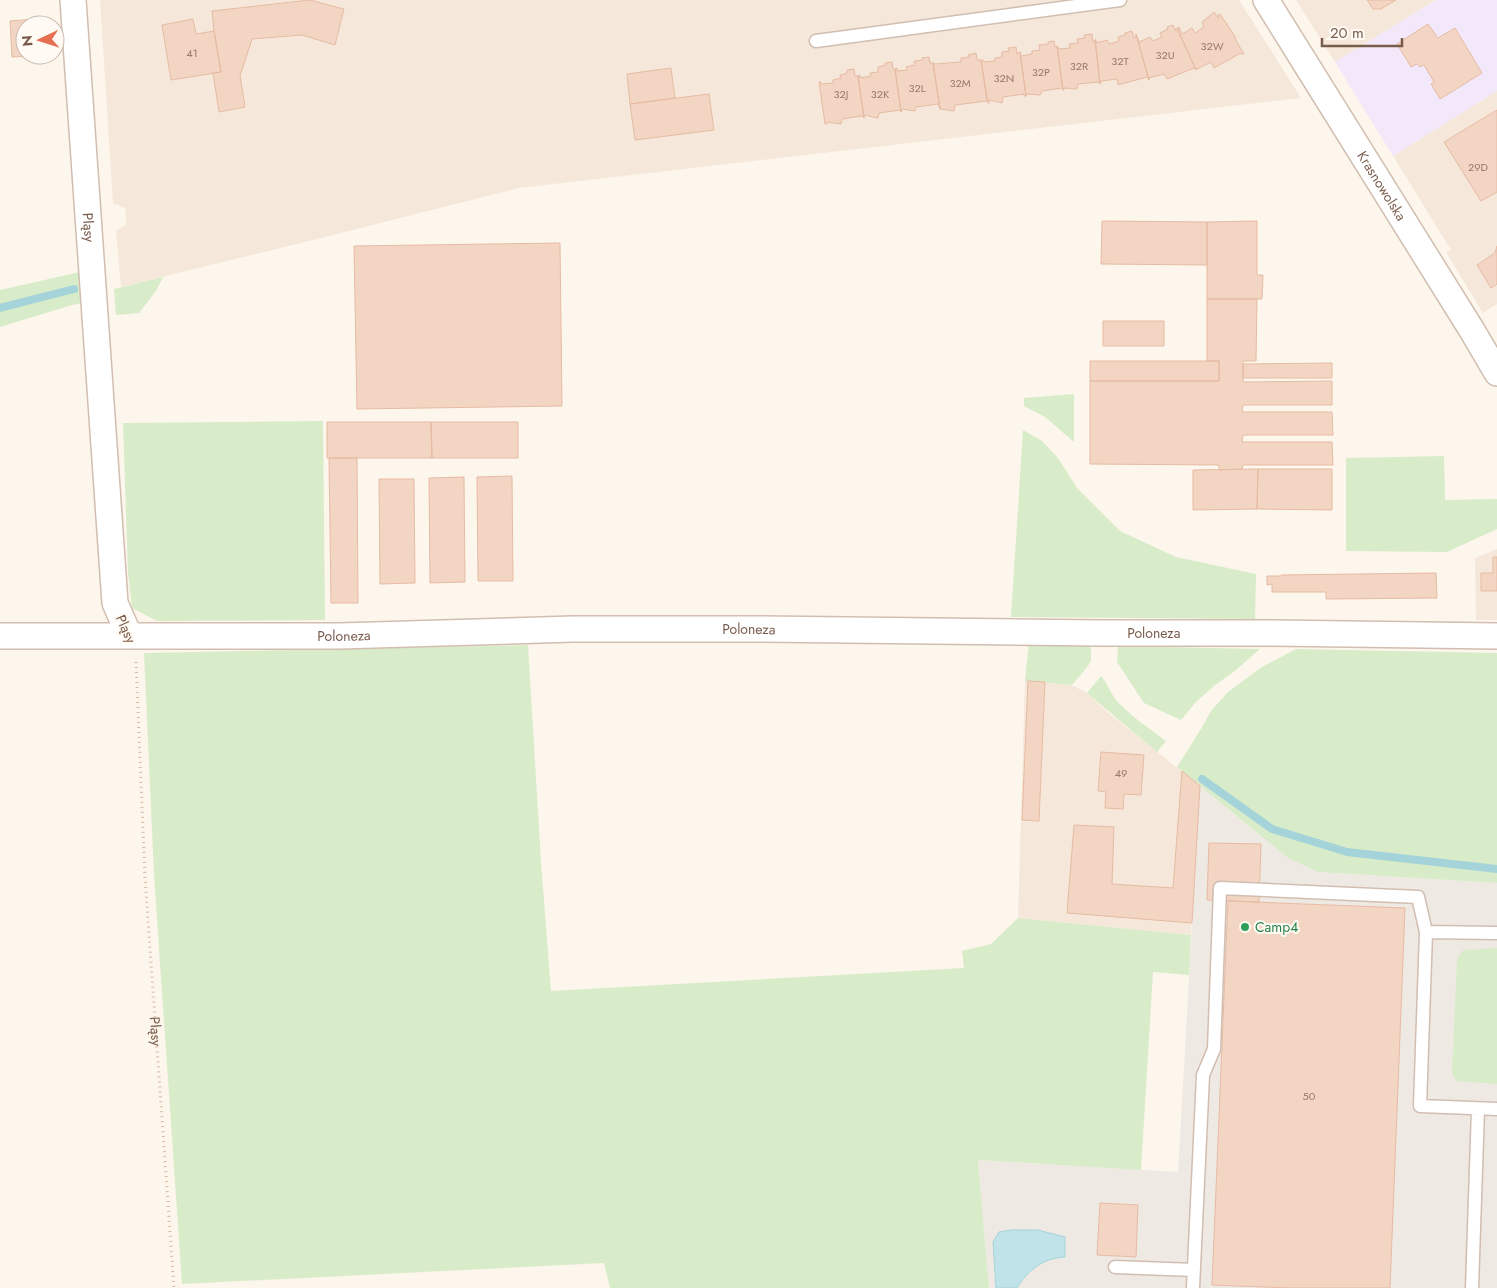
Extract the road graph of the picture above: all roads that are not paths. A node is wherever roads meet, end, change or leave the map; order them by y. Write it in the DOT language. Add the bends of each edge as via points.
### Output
graph roads {
  1 [pos="74,0"];
  2 [pos="1120,0"];
  3 [pos="1266,0"];
  4 [pos="816,41"];
  5 [pos="1497,373"];
  6 [pos="129,635"];
  7 [pos="0,636"];
  8 [pos="1497,636"];
  9 [pos="1426,932"];
  10 [pos="1497,933"];
  11 [pos="1478,1109"];
  12 [pos="1497,1109"];
  13 [pos="1115,1267"];
  14 [pos="1194,1270"];
  15 [pos="1193,1288"];
  16 [pos="1472,1288"];
  1 -- 6 [label="street, Pląsy" via="115,603"];
  2 -- 4 [label="lane"];
  3 -- 5 [label="street, Krasnowolska"];
  6 -- 7 [label="street, Poloneza"];
  6 -- 8 [label="street, Poloneza" via="340,636 572,629 754,629"];
  9 -- 10 [label="lane"];
  9 -- 11 [label="lane" via="1420,1106"];
  9 -- 14 [label="lane" via="1418,896 1220,888 1214,1049 1204,1075"];
  11 -- 12 [label="lane"];
  11 -- 16 [label="lane"];
  13 -- 14 [label="lane"];
  14 -- 15 [label="lane"];
}
